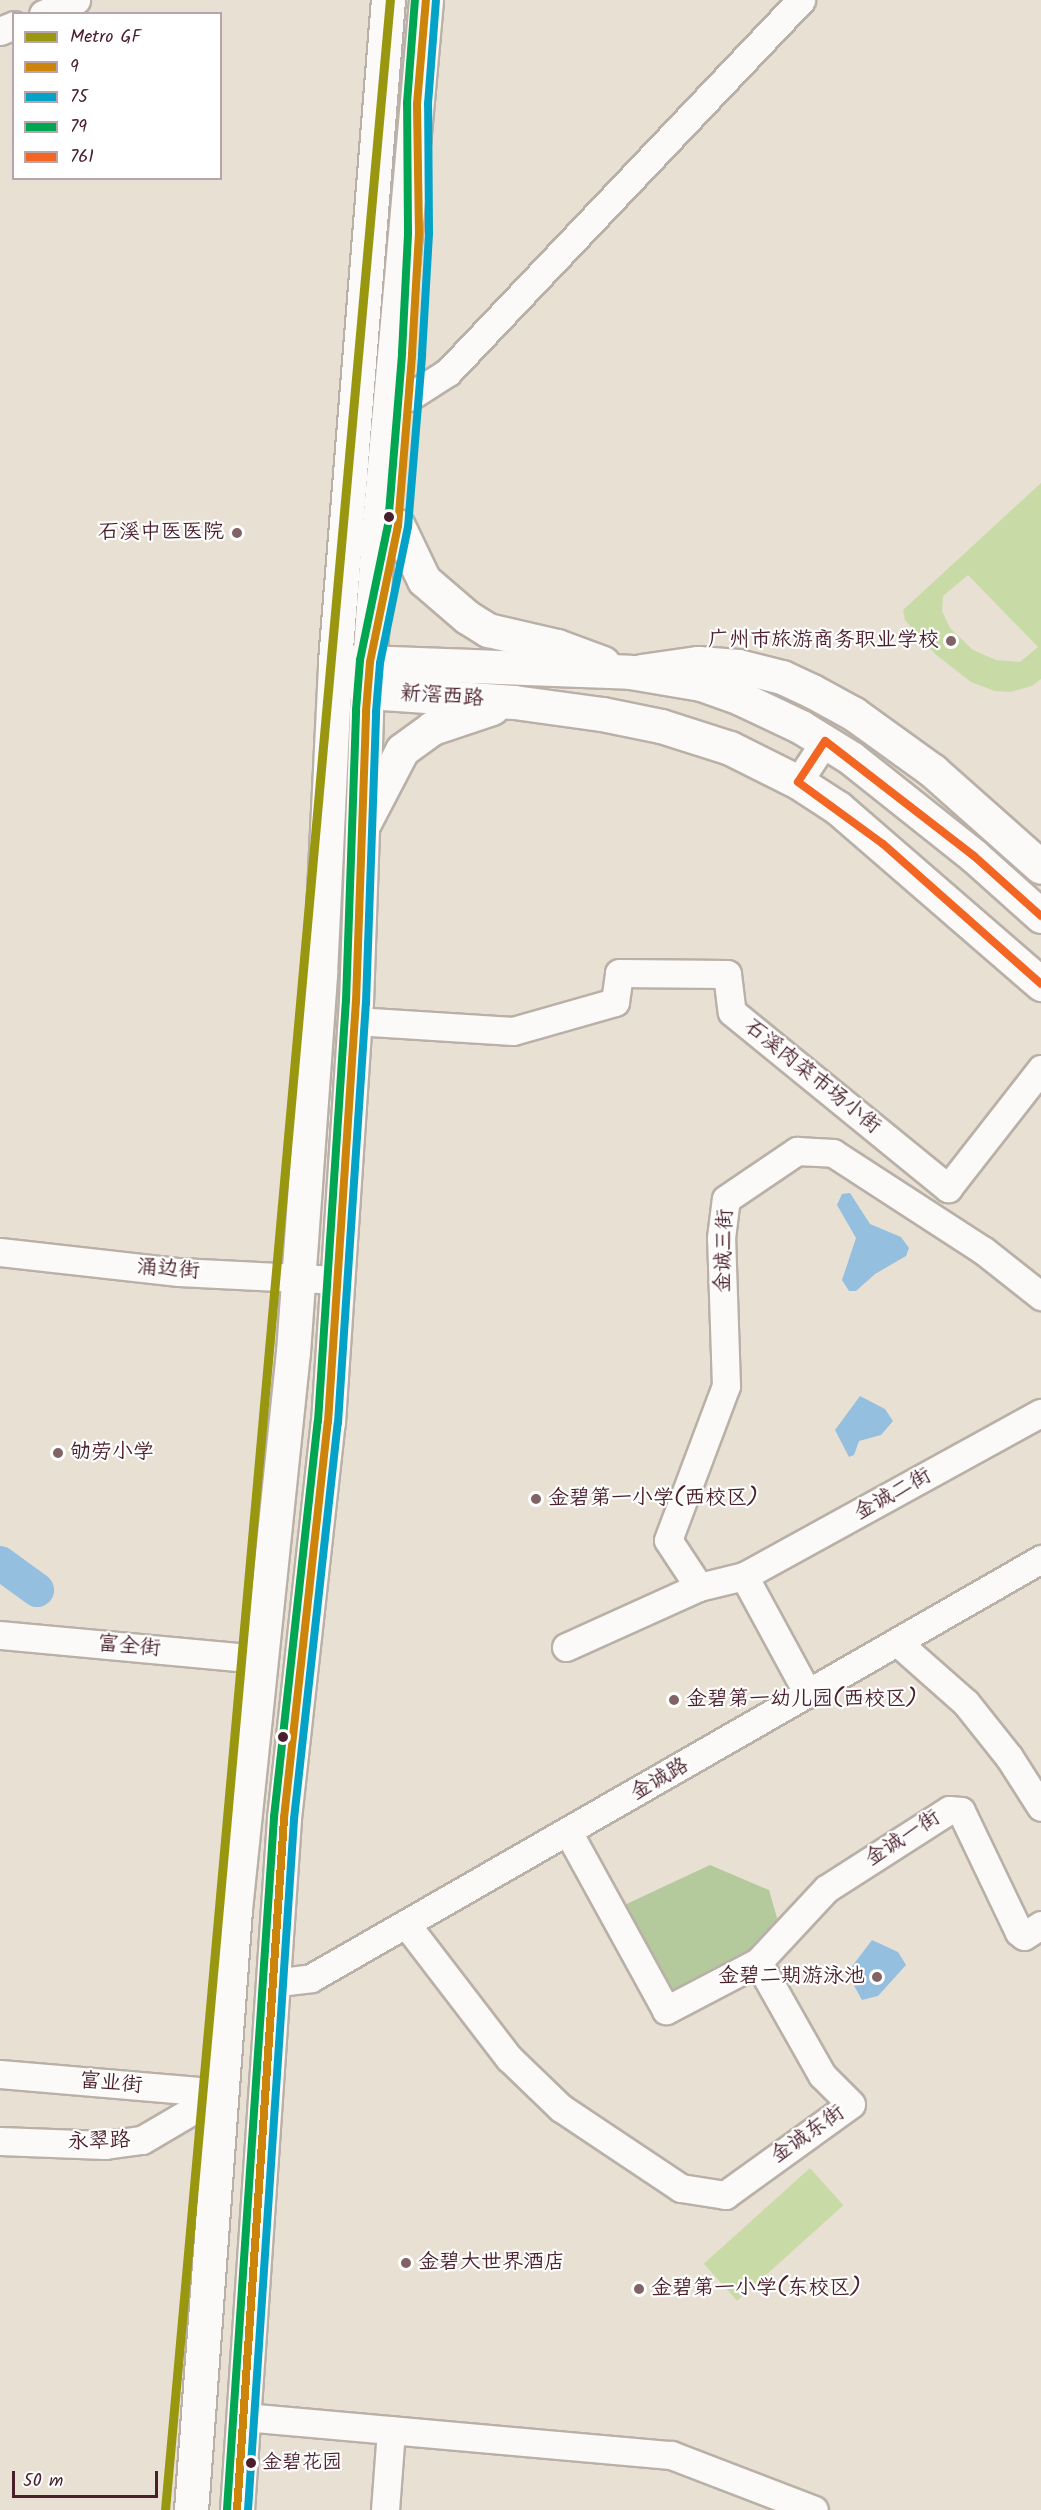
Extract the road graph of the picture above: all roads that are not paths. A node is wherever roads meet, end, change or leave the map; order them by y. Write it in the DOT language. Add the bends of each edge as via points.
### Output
graph roads {
  1 [pos="76,0"];
  2 [pos="388,0"];
  3 [pos="426,0"];
  4 [pos="801,0"];
  5 [pos="48,12"];
  6 [pos="417,104"];
  7 [pos="409,397"];
  8 [pos="398,526"];
  9 [pos="335,661"];
  10 [pos="630,672"];
  11 [pos="369,677"];
  12 [pos="514,702"];
  13 [pos="825,741"];
  14 [pos="798,782"];
  15 [pos="364,823"];
  16 [pos="1041,867"];
  17 [pos="1041,916"];
  18 [pos="1041,984"];
  19 [pos="355,1021"];
  20 [pos="1041,1069"];
  21 [pos="0,1252"];
  22 [pos="299,1277"];
  23 [pos="338,1280"];
  24 [pos="1041,1296"];
  25 [pos="1041,1413"];
  26 [pos="1041,1559"];
  27 [pos="744,1576"];
  28 [pos="699,1587"];
  29 [pos="0,1635"];
  30 [pos="897,1642"];
  31 [pos="566,1647"];
  32 [pos="259,1659"];
  33 [pos="808,1694"];
  34 [pos="1041,1807"];
  35 [pos="568,1832"];
  36 [pos="406,1924"];
  37 [pos="1041,1925"];
  38 [pos="758,1962"];
  39 [pos="272,1983"];
  40 [pos="0,2074"];
  41 [pos="222,2093"];
  42 [pos="264,2096"];
  43 [pos="0,2140"];
  44 [pos="204,2349"];
  45 [pos="248,2354"];
  46 [pos="244,2417"];
  47 [pos="391,2430"];
  48 [pos="191,2510"];
  49 [pos="237,2510"];
  50 [pos="385,2510"];
  51 [pos="814,2510"];
  1 -- 5 [label="street"];
  2 -- 9 [label="main road"];
  3 -- 6 [label="main road"];
  4 -- 7 [label="street" via="448,372"];
  6 -- 7 [label="main road" via="419,233"];
  6 -- 11 [label="main road" via="382,474"];
  7 -- 8 [label="main road"];
  8 -- 10 [label="main road" via="424,580 467,617 488,630 557,646"];
  8 -- 11 [label="main road"];
  9 -- 11 [label="main road"];
  9 -- 22 [label="main road" via="320,973"];
  10 -- 11 [label="main road, 新滘西路"];
  10 -- 13 [label="main road, 新滘西路" via="701,684 740,698"];
  10 -- 16 [label="main road" via="698,663 738,666 782,677 854,714 924,765"];
  11 -- 12 [label="main road, 新滘西路"];
  11 -- 15 [label="main road"];
  12 -- 14 [label="main road, 新滘西路" via="632,719 699,736"];
  12 -- 15 [label="main road" via="453,719 413,740 389,769"];
  13 -- 14 [label="street"];
  13 -- 17 [label="main road, 新滘西路" via="965,849"];
  14 -- 18 [label="main road, 新滘西路" via="883,844"];
  15 -- 19 [label="main road"];
  19 -- 20 [label="street, 石溪肉菜市场小街" via="513,1031 615,1002 619,973 727,974 732,1012 948,1188"];
  19 -- 23 [label="main road"];
  21 -- 22 [label="street, 涌边街" via="179,1272"];
  22 -- 23 [label="street, 涌边街"];
  22 -- 32 [label="main road"];
  23 -- 39 [label="main road" via="328,1422 291,1730"];
  24 -- 28 [label="street, 金诚三街" via="984,1251 833,1153 797,1150 726,1199 721,1238 726,1386 668,1540"];
  25 -- 27 [label="street, 金诚二街"];
  26 -- 30 [label="street, 金诚路"];
  27 -- 28 [label="street"];
  27 -- 33 [label="street"];
  28 -- 31 [label="street"];
  29 -- 32 [label="street, 富全街"];
  30 -- 33 [label="street, 金诚路"];
  30 -- 34 [label="street" via="966,1703 1009,1757"];
  32 -- 41 [label="main road"];
  33 -- 35 [label="street, 金诚路"];
  35 -- 36 [label="street, 金诚路"];
  35 -- 38 [label="street" via="666,2010"];
  36 -- 38 [label="street, 金诚东街" via="509,2058 561,2108 681,2188 725,2195 851,2104 822,2075"];
  36 -- 39 [label="street, 金诚路" via="311,1978"];
  37 -- 38 [label="street, 金诚一街" via="1024,1936 1019,1932 962,1811 949,1810 826,1889"];
  39 -- 42 [label="main road"];
  40 -- 41 [label="street, 富业街"];
  41 -- 42 [label="main road"];
  41 -- 43 [label="street, 永翠路" via="142,2140 105,2145"];
  41 -- 44 [label="main road"];
  42 -- 45 [label="main road"];
  44 -- 45 [label="main road"];
  44 -- 48 [label="main road"];
  45 -- 46 [label="main road"];
  46 -- 47 [label="street"];
  46 -- 49 [label="main road"];
  47 -- 50 [label="street"];
  47 -- 51 [label="street" via="671,2455"];
}
